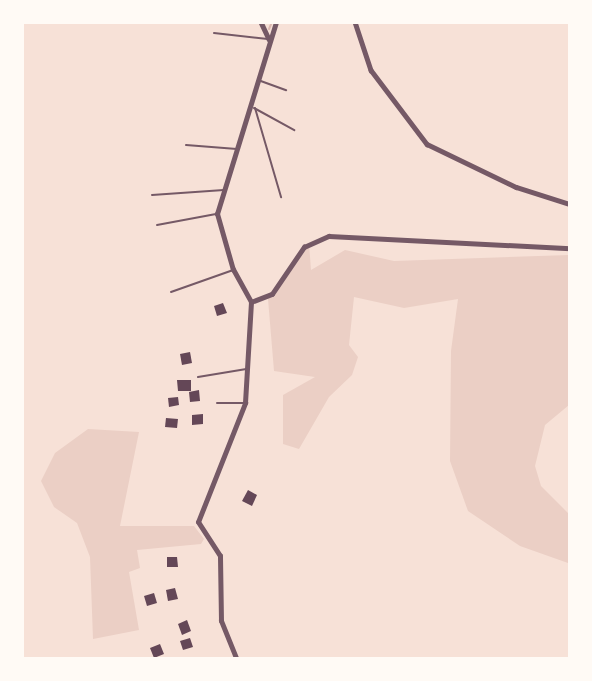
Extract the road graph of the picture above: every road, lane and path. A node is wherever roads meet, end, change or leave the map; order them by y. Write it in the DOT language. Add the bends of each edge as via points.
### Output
graph roads {
  1 [pos="261,22"];
  2 [pos="276,22"];
  3 [pos="355,22"];
  4 [pos="214,33"];
  5 [pos="269,39"];
  6 [pos="256,80"];
  7 [pos="286,90"];
  8 [pos="252,106"];
  9 [pos="294,130"];
  10 [pos="186,145"];
  11 [pos="238,149"];
  12 [pos="224,190"];
  13 [pos="152,195"];
  14 [pos="281,197"];
  15 [pos="570,204"];
  16 [pos="218,214"];
  17 [pos="156,225"];
  18 [pos="570,248"];
  19 [pos="233,270"];
  20 [pos="171,292"];
  21 [pos="251,302"];
  22 [pos="248,368"];
  23 [pos="198,377"];
  24 [pos="217,403"];
  25 [pos="245,403"];
  26 [pos="236,658"];
  1 -- 5 [label="street"];
  2 -- 5 [label="street"];
  3 -- 15 [label="street" via="372,70 427,144 516,187"];
  4 -- 5 [label="lane"];
  5 -- 6 [label="street"];
  6 -- 7 [label="lane"];
  6 -- 8 [label="street"];
  8 -- 9 [label="lane"];
  8 -- 11 [label="street"];
  8 -- 14 [label="lane"];
  10 -- 11 [label="lane"];
  11 -- 12 [label="street"];
  12 -- 13 [label="lane"];
  12 -- 16 [label="street"];
  16 -- 17 [label="lane"];
  16 -- 19 [label="street"];
  18 -- 21 [label="street" via="329,236 304,247 272,294"];
  19 -- 20 [label="lane"];
  19 -- 21 [label="street"];
  21 -- 22 [label="street"];
  22 -- 23 [label="lane"];
  22 -- 25 [label="street"];
  24 -- 25 [label="lane"];
  25 -- 26 [label="street" via="198,522 220,556 221,621"];
}
